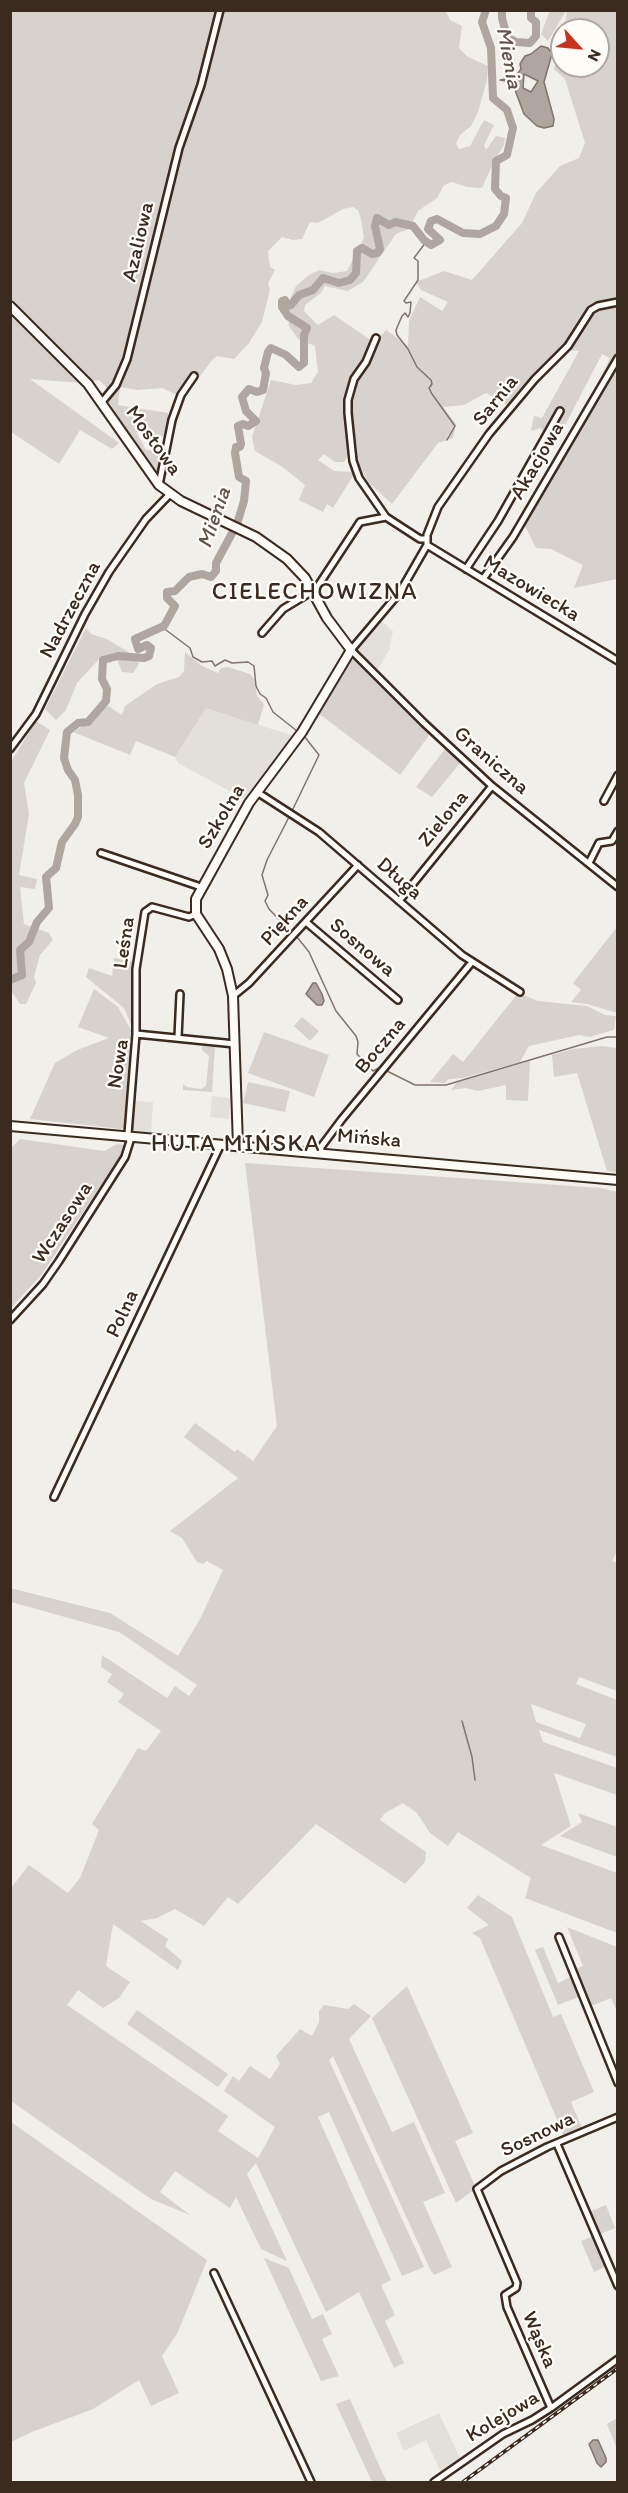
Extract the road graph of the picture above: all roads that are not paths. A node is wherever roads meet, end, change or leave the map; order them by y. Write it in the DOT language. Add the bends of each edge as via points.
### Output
graph roads {
  1 [pos="220,10"];
  2 [pos="618,302"];
  3 [pos="10,306"];
  4 [pos="376,338"];
  5 [pos="618,358"];
  6 [pos="194,376"];
  7 [pos="102,402"];
  8 [pos="560,411"];
  9 [pos="159,485"];
  10 [pos="170,494"];
  11 [pos="386,518"];
  12 [pos="426,542"];
  13 [pos="466,569"];
  14 [pos="483,579"];
  15 [pos="313,590"];
  16 [pos="262,633"];
  17 [pos="351,650"];
  18 [pos="618,661"];
  19 [pos="10,749"];
  20 [pos="618,775"];
  21 [pos="492,786"];
  22 [pos="257,792"];
  23 [pos="604,801"];
  24 [pos="618,831"];
  25 [pos="101,853"];
  26 [pos="589,863"];
  27 [pos="357,865"];
  28 [pos="201,886"];
  29 [pos="618,887"];
  30 [pos="399,901"];
  31 [pos="196,914"];
  32 [pos="306,922"];
  33 [pos="472,962"];
  34 [pos="520,992"];
  35 [pos="180,994"];
  36 [pos="233,996"];
  37 [pos="398,1000"];
  38 [pos="136,1034"];
  39 [pos="178,1037"];
  40 [pos="235,1044"];
  41 [pos="10,1126"];
  42 [pos="129,1138"];
  43 [pos="221,1144"];
  44 [pos="238,1146"];
  45 [pos="320,1153"];
  46 [pos="618,1180"];
  47 [pos="10,1320"];
  48 [pos="54,1497"];
  49 [pos="559,1937"];
  50 [pos="618,2083"];
  51 [pos="618,2117"];
  52 [pos="557,2144"];
  53 [pos="477,2189"];
  54 [pos="214,2273"];
  55 [pos="618,2286"];
  56 [pos="618,2359"];
  57 [pos="551,2408"];
  58 [pos="311,2482"];
  59 [pos="434,2482"];
  1 -- 7 [label="street, Azaliowa" via="201,85 179,148 127,359 116,385"];
  2 -- 12 [label="street, Sarnia" via="594,308 568,346 519,397 446,495"];
  3 -- 7 [label="street, Mostowa"];
  4 -- 11 [label="street" via="354,379 348,413 351,454 357,471"];
  5 -- 14 [label="street, Akacjowa" via="513,537"];
  6 -- 9 [label="street" via="175,411"];
  7 -- 9 [label="street, Mostowa"];
  8 -- 13 [label="street"];
  9 -- 10 [label="street, Mostowa"];
  10 -- 15 [label="street, Mostowa" via="262,540 287,559"];
  10 -- 19 [label="street, Nadrzeczna" via="146,519 109,572 36,714"];
  11 -- 12 [label="street, Mazowiecka"];
  11 -- 15 [label="street" via="366,519 358,524"];
  12 -- 13 [label="street, Mazowiecka"];
  12 -- 17 [label="street, Szkolna" via="400,592"];
  13 -- 14 [label="street, Mazowiecka"];
  14 -- 18 [label="street, Mazowiecka"];
  15 -- 16 [label="street" via="278,613"];
  15 -- 17 [label="street, Mostowa" via="334,629"];
  17 -- 21 [label="street, Graniczna"];
  17 -- 22 [label="street, Szkolna" via="302,732"];
  20 -- 23 [label="street"];
  21 -- 26 [label="street, Graniczna"];
  21 -- 30 [label="street, Zielona"];
  22 -- 27 [label="street, Długa" via="319,832"];
  22 -- 28 [label="street, Szkolna"];
  24 -- 26 [label="street" via="612,841 599,843"];
  25 -- 28 [label="street"];
  26 -- 29 [label="street, Graniczna"];
  27 -- 30 [label="street, Długa"];
  27 -- 32 [label="street, Piękna"];
  28 -- 31 [label="street, Szkolna" via="195,901"];
  30 -- 33 [label="street, Długa"];
  31 -- 36 [label="street" via="227,969"];
  31 -- 38 [label="street, Leśna" via="189,917 152,907 145,912 136,969"];
  32 -- 36 [label="street, Piękna"];
  32 -- 37 [label="street, Sosnowa"];
  33 -- 34 [label="street, Długa"];
  33 -- 45 [label="street, Boczna" via="342,1119"];
  35 -- 39 [label="street"];
  36 -- 40 [label="street"];
  38 -- 39 [label="street, Nowa"];
  38 -- 42 [label="street, Nowa"];
  39 -- 40 [label="street, Nowa"];
  40 -- 44 [label="street"];
  41 -- 42 [label="street, Mińska"];
  42 -- 43 [label="street, Mińska"];
  42 -- 47 [label="street, Wczasowa" via="125,1157 76,1236"];
  43 -- 44 [label="street, Mińska"];
  43 -- 48 [label="street, Polna"];
  44 -- 45 [label="street, Mińska"];
  45 -- 46 [label="street, Mińska"];
  49 -- 50 [label="street"];
  51 -- 52 [label="street, Sosnowa"];
  52 -- 53 [label="street, Sosnowa" via="501,2172"];
  52 -- 55 [label="street"];
  53 -- 57 [label="street, Wąska" via="517,2283 506,2295 507,2307"];
  54 -- 58 [label="street"];
  56 -- 57 [label="street, Kolejowa"];
  57 -- 59 [label="street, Kolejowa" via="503,2434"];
}
